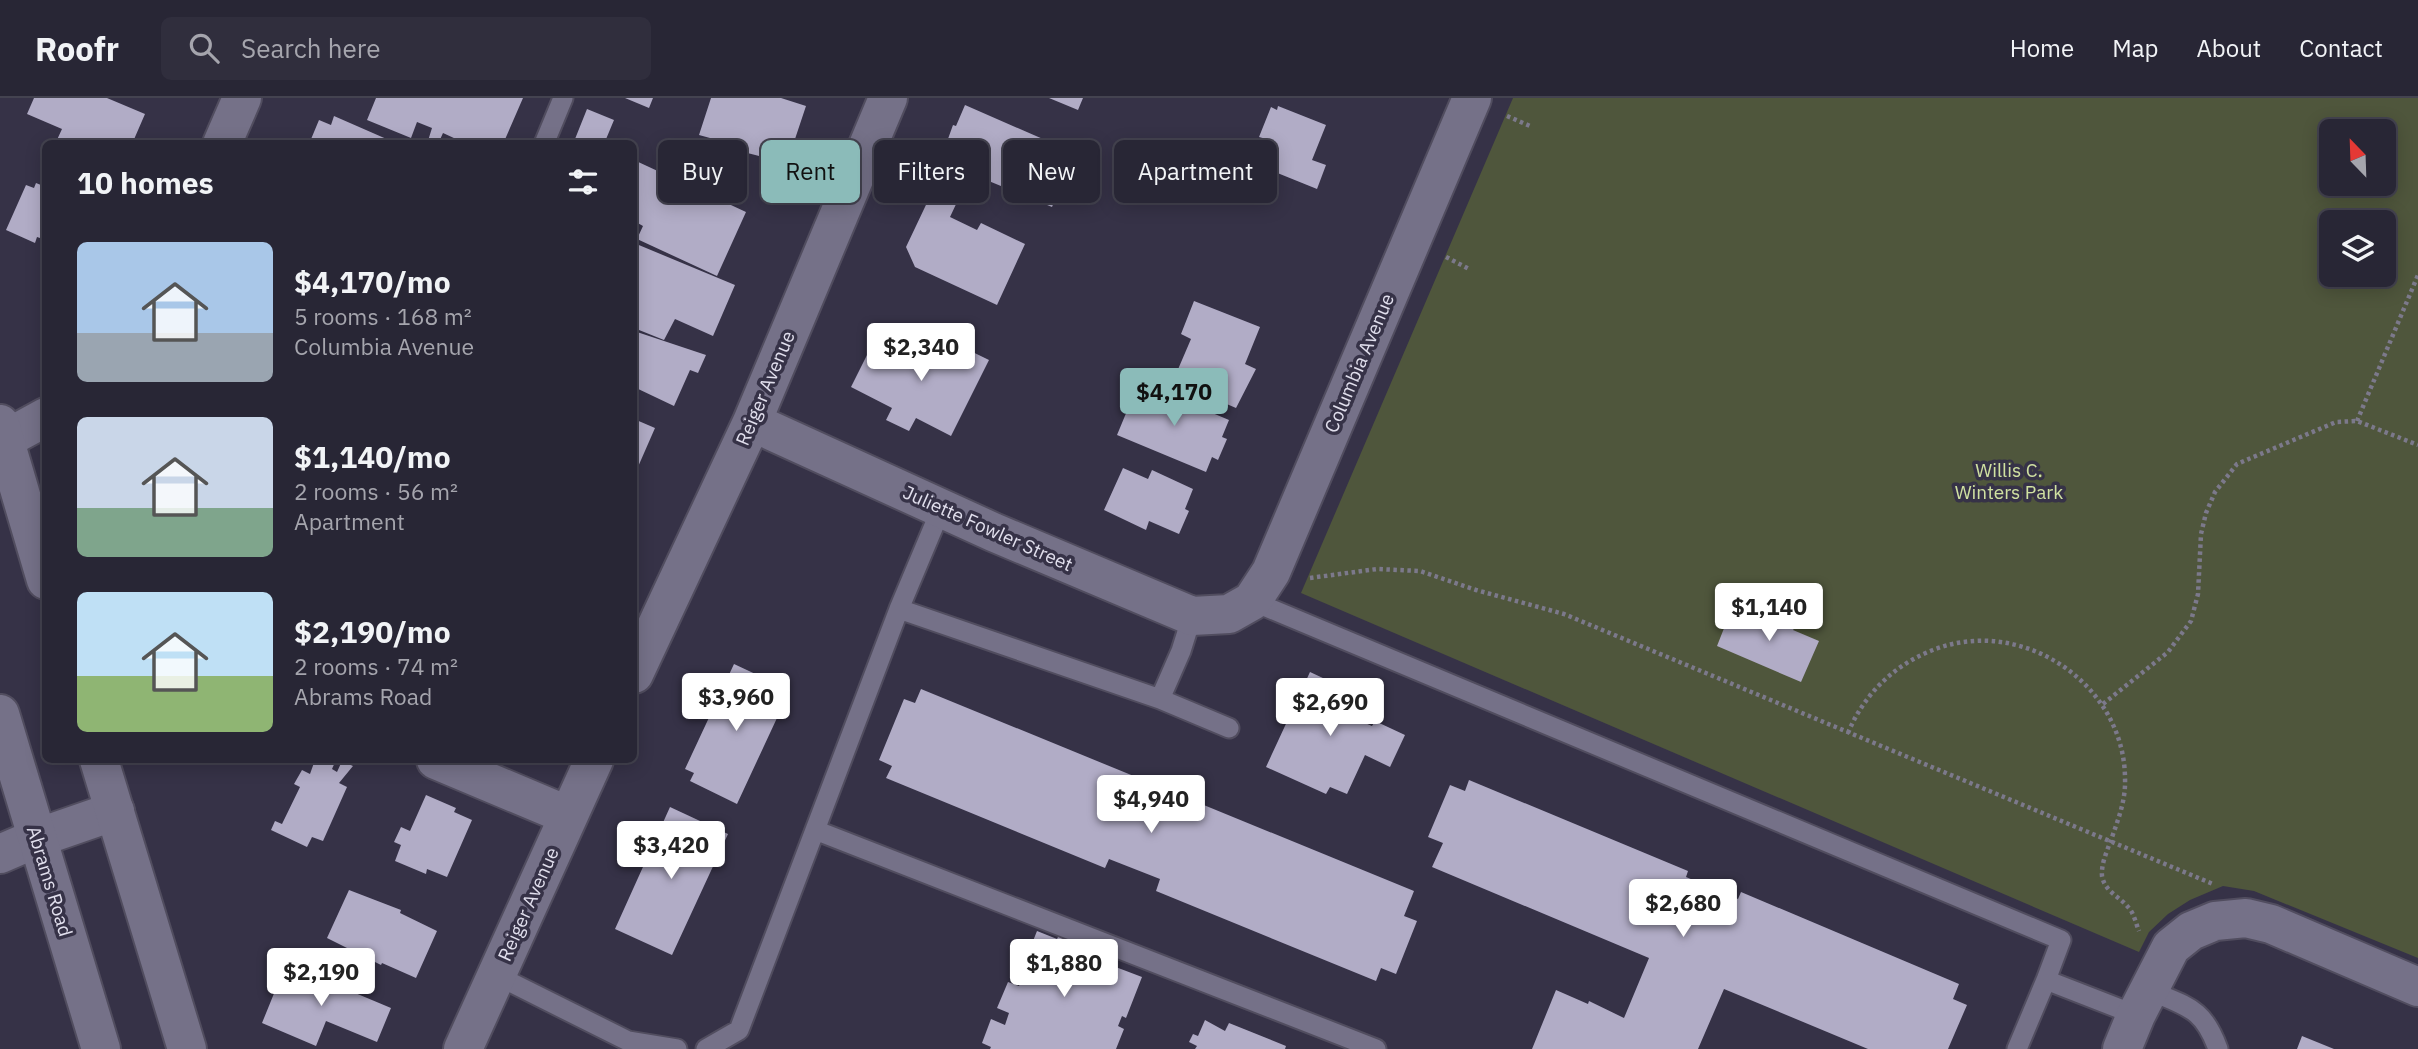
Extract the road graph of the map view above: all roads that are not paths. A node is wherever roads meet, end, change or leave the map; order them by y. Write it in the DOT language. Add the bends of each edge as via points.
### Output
graph roads {
  1 [pos="242,98"];
  2 [pos="563,98"];
  3 [pos="888,98"];
  4 [pos="1472,98"];
  5 [pos="224,140"];
  6 [pos="546,140"];
  7 [pos="42,420"];
  8 [pos="752,422"];
  9 [pos="1,436"];
  10 [pos="941,509"];
  11 [pos="42,567"];
  12 [pos="1251,596"];
  13 [pos="900,609"];
  14 [pos="1192,616"];
  15 [pos="637,668"];
  16 [pos="1160,699"];
  17 [pos="0,713"];
  18 [pos="1229,727"];
  19 [pos="100,763"];
  20 [pos="443,763"];
  21 [pos="593,763"];
  22 [pos="115,811"];
  23 [pos="568,815"];
  24 [pos="816,830"];
  25 [pos="37,838"];
  26 [pos="0,854"];
  27 [pos="496,975"];
  28 [pos="2046,980"];
  29 [pos="2418,987"];
  30 [pos="2143,992"];
  31 [pos="101,1049"];
  32 [pos="187,1049"];
  33 [pos="463,1049"];
  34 [pos="677,1049"];
  35 [pos="706,1049"];
  36 [pos="1377,1049"];
  37 [pos="2017,1049"];
  38 [pos="2218,1049"];
  1 -- 5 [label="street"];
  2 -- 6 [label="lane"];
  3 -- 8 [label="street, Reiger Avenue"];
  4 -- 12 [label="street, Columbia Avenue"];
  7 -- 9 [label="street"];
  8 -- 10 [label="street, Juliette Fowler Street"];
  8 -- 15 [label="street, Reiger Avenue"];
  9 -- 11 [label="street"];
  10 -- 13 [label="lane"];
  10 -- 14 [label="street, Juliette Fowler Street"];
  12 -- 14 [label="street, Juliette Fowler Street"];
  12 -- 28 [label="lane" via="2061,940"];
  13 -- 16 [label="lane"];
  13 -- 24 [label="lane"];
  14 -- 16 [label="lane"];
  16 -- 18 [label="lane"];
  17 -- 25 [label="street, Abrams Road"];
  19 -- 22 [label="street"];
  20 -- 23 [label="street"];
  21 -- 23 [label="street, Reiger Avenue"];
  22 -- 25 [label="street"];
  22 -- 32 [label="street"];
  23 -- 27 [label="street, Reiger Avenue"];
  24 -- 35 [label="lane" via="739,1030"];
  24 -- 36 [label="lane"];
  25 -- 26 [label="street"];
  25 -- 31 [label="street, Abrams Road"];
  27 -- 33 [label="street, Reiger Avenue"];
  27 -- 34 [label="lane" via="628,1041"];
  28 -- 30 [label="lane"];
  28 -- 37 [label="lane"];
  29 -- 30 [label="street" via="2272,924 2246,918 2215,921 2190,931 2171,947"];
  30 -- 38 [label="lane" via="2197,1012"];
}
